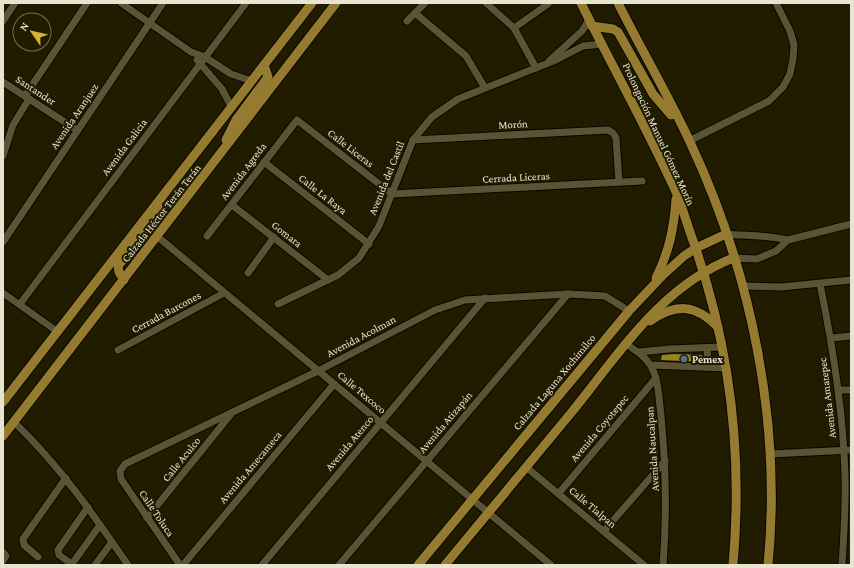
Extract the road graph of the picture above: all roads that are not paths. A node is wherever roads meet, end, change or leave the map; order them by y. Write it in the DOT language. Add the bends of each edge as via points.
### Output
graph roads {
  1 [pos="15,3"];
  2 [pos="87,3"];
  3 [pos="121,3"];
  4 [pos="163,3"];
  5 [pos="246,3"];
  6 [pos="312,3"];
  7 [pos="336,3"];
  8 [pos="425,3"];
  9 [pos="486,3"];
  10 [pos="581,3"];
  11 [pos="618,3"];
  12 [pos="776,3"];
  13 [pos="548,4"];
  14 [pos="415,13"];
  15 [pos="3,21"];
  16 [pos="407,21"];
  17 [pos="151,22"];
  18 [pos="591,23"];
  19 [pos="514,28"];
  20 [pos="602,44"];
  21 [pos="191,52"];
  22 [pos="205,57"];
  23 [pos="547,63"];
  24 [pos="199,64"];
  25 [pos="264,65"];
  26 [pos="536,68"];
  27 [pos="252,81"];
  28 [pos="3,82"];
  29 [pos="485,88"];
  30 [pos="27,98"];
  31 [pos="232,108"];
  32 [pos="296,120"];
  33 [pos="680,125"];
  34 [pos="77,130"];
  35 [pos="413,140"];
  36 [pos="689,141"];
  37 [pos="3,156"];
  38 [pos="218,157"];
  39 [pos="264,162"];
  40 [pos="642,181"];
  41 [pos="619,182"];
  42 [pos="676,193"];
  43 [pos="392,194"];
  44 [pos="161,198"];
  45 [pos="232,205"];
  46 [pos="851,224"];
  47 [pos="726,234"];
  48 [pos="208,236"];
  49 [pos="158,237"];
  50 [pos="274,237"];
  51 [pos="788,240"];
  52 [pos="3,242"];
  53 [pos="369,244"];
  54 [pos="696,248"];
  55 [pos="733,258"];
  56 [pos="704,271"];
  57 [pos="248,273"];
  58 [pos="124,280"];
  59 [pos="328,280"];
  60 [pos="851,280"];
  61 [pos="820,284"];
  62 [pos="652,285"];
  63 [pos="742,286"];
  64 [pos="3,293"];
  65 [pos="224,293"];
  66 [pos="568,294"];
  67 [pos="485,298"];
  68 [pos="20,304"];
  69 [pos="278,304"];
  70 [pos="629,311"];
  71 [pos="718,327"];
  72 [pos="637,330"];
  73 [pos="58,332"];
  74 [pos="851,336"];
  75 [pos="831,338"];
  76 [pos="626,344"];
  77 [pos="722,347"];
  78 [pos="707,348"];
  79 [pos="118,350"];
  80 [pos="639,352"];
  81 [pos="650,365"];
  82 [pos="708,367"];
  83 [pos="726,368"];
  84 [pos="318,371"];
  85 [pos="656,378"];
  86 [pos="334,384"];
  87 [pos="839,390"];
  88 [pos="851,390"];
  89 [pos="3,402"];
  90 [pos="232,413"];
  91 [pos="14,422"];
  92 [pos="380,422"];
  93 [pos="3,436"];
  94 [pos="847,450"];
  95 [pos="770,454"];
  96 [pos="426,461"];
  97 [pos="665,461"];
  98 [pos="526,467"];
  99 [pos="120,471"];
  100 [pos="66,478"];
  101 [pos="558,493"];
  102 [pos="472,499"];
  103 [pos="88,507"];
  104 [pos="848,511"];
  105 [pos="489,512"];
  106 [pos="147,518"];
  107 [pos="100,525"];
  108 [pos="604,531"];
  109 [pos="112,542"];
  110 [pos="3,552"];
  111 [pos="38,557"];
  112 [pos="3,561"];
  113 [pos="72,565"];
  114 [pos="95,565"];
  115 [pos="128,565"];
  116 [pos="180,565"];
  117 [pos="184,565"];
  118 [pos="262,565"];
  119 [pos="339,565"];
  120 [pos="418,565"];
  121 [pos="445,565"];
  122 [pos="552,565"];
  123 [pos="644,565"];
  124 [pos="663,565"];
  125 [pos="733,565"];
  126 [pos="768,565"];
  127 [pos="842,565"];
  1 -- 15 [label="street"];
  2 -- 30 [label="street"];
  3 -- 17 [label="street"];
  4 -- 17 [label="street, Avenida Aranjuez"];
  5 -- 22 [label="street, Avenida Galicia"];
  6 -- 25 [label="main road, Calzada Héctor Terán Terán"];
  7 -- 38 [label="main road, Calzada Héctor Terán Terán"];
  8 -- 14 [label="street"];
  9 -- 19 [label="street"];
  10 -- 18 [label="main road, Prolongación Manuel Gómez Morín"];
  11 -- 33 [label="main road, Prolongación Manuel Gómez Morín"];
  12 -- 36 [label="street" via="794,45 790,74 783,87 768,101"];
  13 -- 19 [label="street"];
  14 -- 16 [label="street"];
  14 -- 29 [label="street" via="466,56"];
  17 -- 21 [label="street"];
  17 -- 34 [label="street, Avenida Aranjuez"];
  18 -- 20 [label="main road, Prolongación Manuel Gómez Morín"];
  18 -- 23 [label="street, Avenida del Castil"];
  18 -- 33 [label="main road" via="618,32 653,94"];
  19 -- 26 [label="street"];
  20 -- 23 [label="street, Avenida del Castil" via="583,46"];
  20 -- 42 [label="main road, Prolongación Manuel Gómez Morín"];
  21 -- 22 [label="street"];
  21 -- 24 [label="street"];
  22 -- 24 [label="street, Avenida Galicia"];
  22 -- 27 [label="street" via="231,74"];
  23 -- 26 [label="street, Avenida del Castil"];
  24 -- 31 [label="street" via="222,89"];
  24 -- 68 [label="street, Avenida Galicia"];
  25 -- 27 [label="main road, Calzada Héctor Terán Terán"];
  25 -- 38 [label="main road" via="268,77 236,120"];
  26 -- 29 [label="street, Avenida del Castil"];
  27 -- 31 [label="main road, Calzada Héctor Terán Terán"];
  28 -- 30 [label="street, Santander"];
  29 -- 35 [label="street, Avenida del Castil" via="444,108 432,117"];
  30 -- 34 [label="street, Santander"];
  30 -- 37 [label="street" via="13,125"];
  31 -- 44 [label="main road, Calzada Héctor Terán Terán"];
  32 -- 39 [label="street, Avenida Agreda"];
  32 -- 43 [label="street, Calle Liceras"];
  33 -- 36 [label="main road, Prolongación Manuel Gómez Morín"];
  34 -- 52 [label="street, Avenida Aranjuez"];
  35 -- 41 [label="street, Morón" via="608,130 613,132 616,138"];
  35 -- 43 [label="street, Avenida del Castil"];
  36 -- 47 [label="main road, Prolongación Manuel Gómez Morín"];
  38 -- 49 [label="main road, Calzada Héctor Terán Terán"];
  39 -- 45 [label="street, Avenida Agreda"];
  39 -- 53 [label="street, Calle La Raya"];
  40 -- 41 [label="street, Cerrada Liceras"];
  41 -- 43 [label="street, Cerrada Liceras"];
  42 -- 54 [label="main road, Prolongación Manuel Gómez Morín"];
  42 -- 62 [label="main road" via="670,243"];
  43 -- 53 [label="street, Avenida del Castil"];
  44 -- 58 [label="main road" via="150,226 118,266"];
  44 -- 73 [label="main road, Calzada Héctor Terán Terán"];
  45 -- 48 [label="street, Avenida Agreda"];
  45 -- 50 [label="street, Gomara"];
  46 -- 51 [label="street"];
  47 -- 51 [label="street" via="770,236"];
  47 -- 54 [label="main road, Calzada Laguna Xochimilco"];
  47 -- 55 [label="main road, Prolongación Manuel Gómez Morín"];
  49 -- 58 [label="main road, Calzada Héctor Terán Terán"];
  49 -- 65 [label="street, Calle Texcoco"];
  50 -- 57 [label="street"];
  50 -- 59 [label="street, Gomara"];
  51 -- 55 [label="street" via="776,251 757,260"];
  53 -- 59 [label="street, Avenida del Castil" via="349,267"];
  54 -- 56 [label="main road, Prolongación Manuel Gómez Morín"];
  54 -- 62 [label="main road, Calzada Laguna Xochimilco"];
  55 -- 56 [label="main road"];
  55 -- 63 [label="main road, Prolongación Manuel Gómez Morín"];
  56 -- 71 [label="main road, Prolongación Manuel Gómez Morín"];
  56 -- 72 [label="main road" via="661,304"];
  58 -- 91 [label="main road, Calzada Héctor Terán Terán"];
  59 -- 69 [label="street, Avenida del Castil"];
  60 -- 61 [label="street"];
  61 -- 63 [label="street"];
  61 -- 75 [label="street, Avenida Amatepec"];
  62 -- 70 [label="main road, Calzada Laguna Xochimilco"];
  63 -- 95 [label="main road, Prolongación Manuel Gómez Morín" via="762,376"];
  64 -- 68 [label="street"];
  65 -- 79 [label="street, Cerrada Barcones"];
  65 -- 84 [label="street, Calle Texcoco"];
  66 -- 67 [label="street, Avenida Acolman"];
  66 -- 70 [label="street, Avenida Acolman" via="605,296"];
  66 -- 96 [label="street, Avenida Atizapán"];
  67 -- 84 [label="street, Avenida Acolman" via="454,302 435,310"];
  67 -- 92 [label="street, Avenida Atenco"];
  68 -- 73 [label="street"];
  70 -- 102 [label="main road, Calzada Laguna Xochimilco"];
  71 -- 72 [label="main road" via="700,312 681,308 661,314"];
  71 -- 77 [label="main road, Prolongación Manuel Gómez Morín"];
  72 -- 76 [label="main road"];
  73 -- 89 [label="main road, Calzada Héctor Terán Terán"];
  74 -- 75 [label="street"];
  75 -- 87 [label="street, Avenida Amatepec"];
  76 -- 80 [label="street, Avenida Naucalpan"];
  76 -- 98 [label="main road"];
  77 -- 78 [label="street"];
  77 -- 83 [label="main road, Prolongación Manuel Gómez Morín"];
  78 -- 80 [label="street"];
  78 -- 82 [label="street"];
  80 -- 81 [label="street, Avenida Naucalpan"];
  81 -- 82 [label="street"];
  81 -- 85 [label="street, Avenida Naucalpan"];
  82 -- 83 [label="street"];
  83 -- 125 [label="main road, Prolongación Manuel Gómez Morín" via="735,452 737,501"];
  84 -- 86 [label="street, Calle Texcoco"];
  84 -- 90 [label="street, Avenida Acolman"];
  85 -- 97 [label="street, Avenida Naucalpan"];
  85 -- 101 [label="street, Avenida Coyotepec"];
  86 -- 92 [label="street, Calle Texcoco"];
  86 -- 117 [label="street, Avenida Amecameca"];
  87 -- 88 [label="street"];
  87 -- 94 [label="street, Avenida Amatepec"];
  90 -- 99 [label="street, Avenida Acolman" via="125,464"];
  90 -- 106 [label="street, Calle Aculco"];
  91 -- 93 [label="main road, Calzada Héctor Terán Terán"];
  91 -- 100 [label="street" via="41,448"];
  92 -- 96 [label="street, Calle Texcoco"];
  92 -- 118 [label="street, Avenida Atenco"];
  94 -- 95 [label="street"];
  94 -- 104 [label="street, Avenida Amatepec"];
  95 -- 126 [label="main road, Prolongación Manuel Gómez Morín"];
  96 -- 102 [label="street, Calle Texcoco"];
  96 -- 119 [label="street, Avenida Atizapán"];
  97 -- 108 [label="street"];
  97 -- 124 [label="street, Avenida Naucalpan" via="667,499"];
  98 -- 101 [label="street, Calle Tlalpan"];
  98 -- 105 [label="main road"];
  99 -- 106 [label="street, Calle Toluca" via="121,479"];
  100 -- 103 [label="street"];
  100 -- 111 [label="street" via="23,539 24,545"];
  101 -- 108 [label="street, Calle Tlalpan"];
  102 -- 105 [label="street, Calle Texcoco"];
  102 -- 120 [label="main road, Calzada Laguna Xochimilco"];
  103 -- 107 [label="street"];
  103 -- 113 [label="street" via="58,550 59,555"];
  104 -- 127 [label="street, Avenida Amatepec"];
  105 -- 121 [label="main road"];
  105 -- 122 [label="street, Calle Texcoco"];
  106 -- 116 [label="street, Calle Toluca"];
  107 -- 109 [label="street"];
  107 -- 113 [label="street"];
  108 -- 123 [label="street, Calle Tlalpan"];
  109 -- 114 [label="street"];
  109 -- 115 [label="street"];
  110 -- 112 [label="street" via="6,556"];
}
